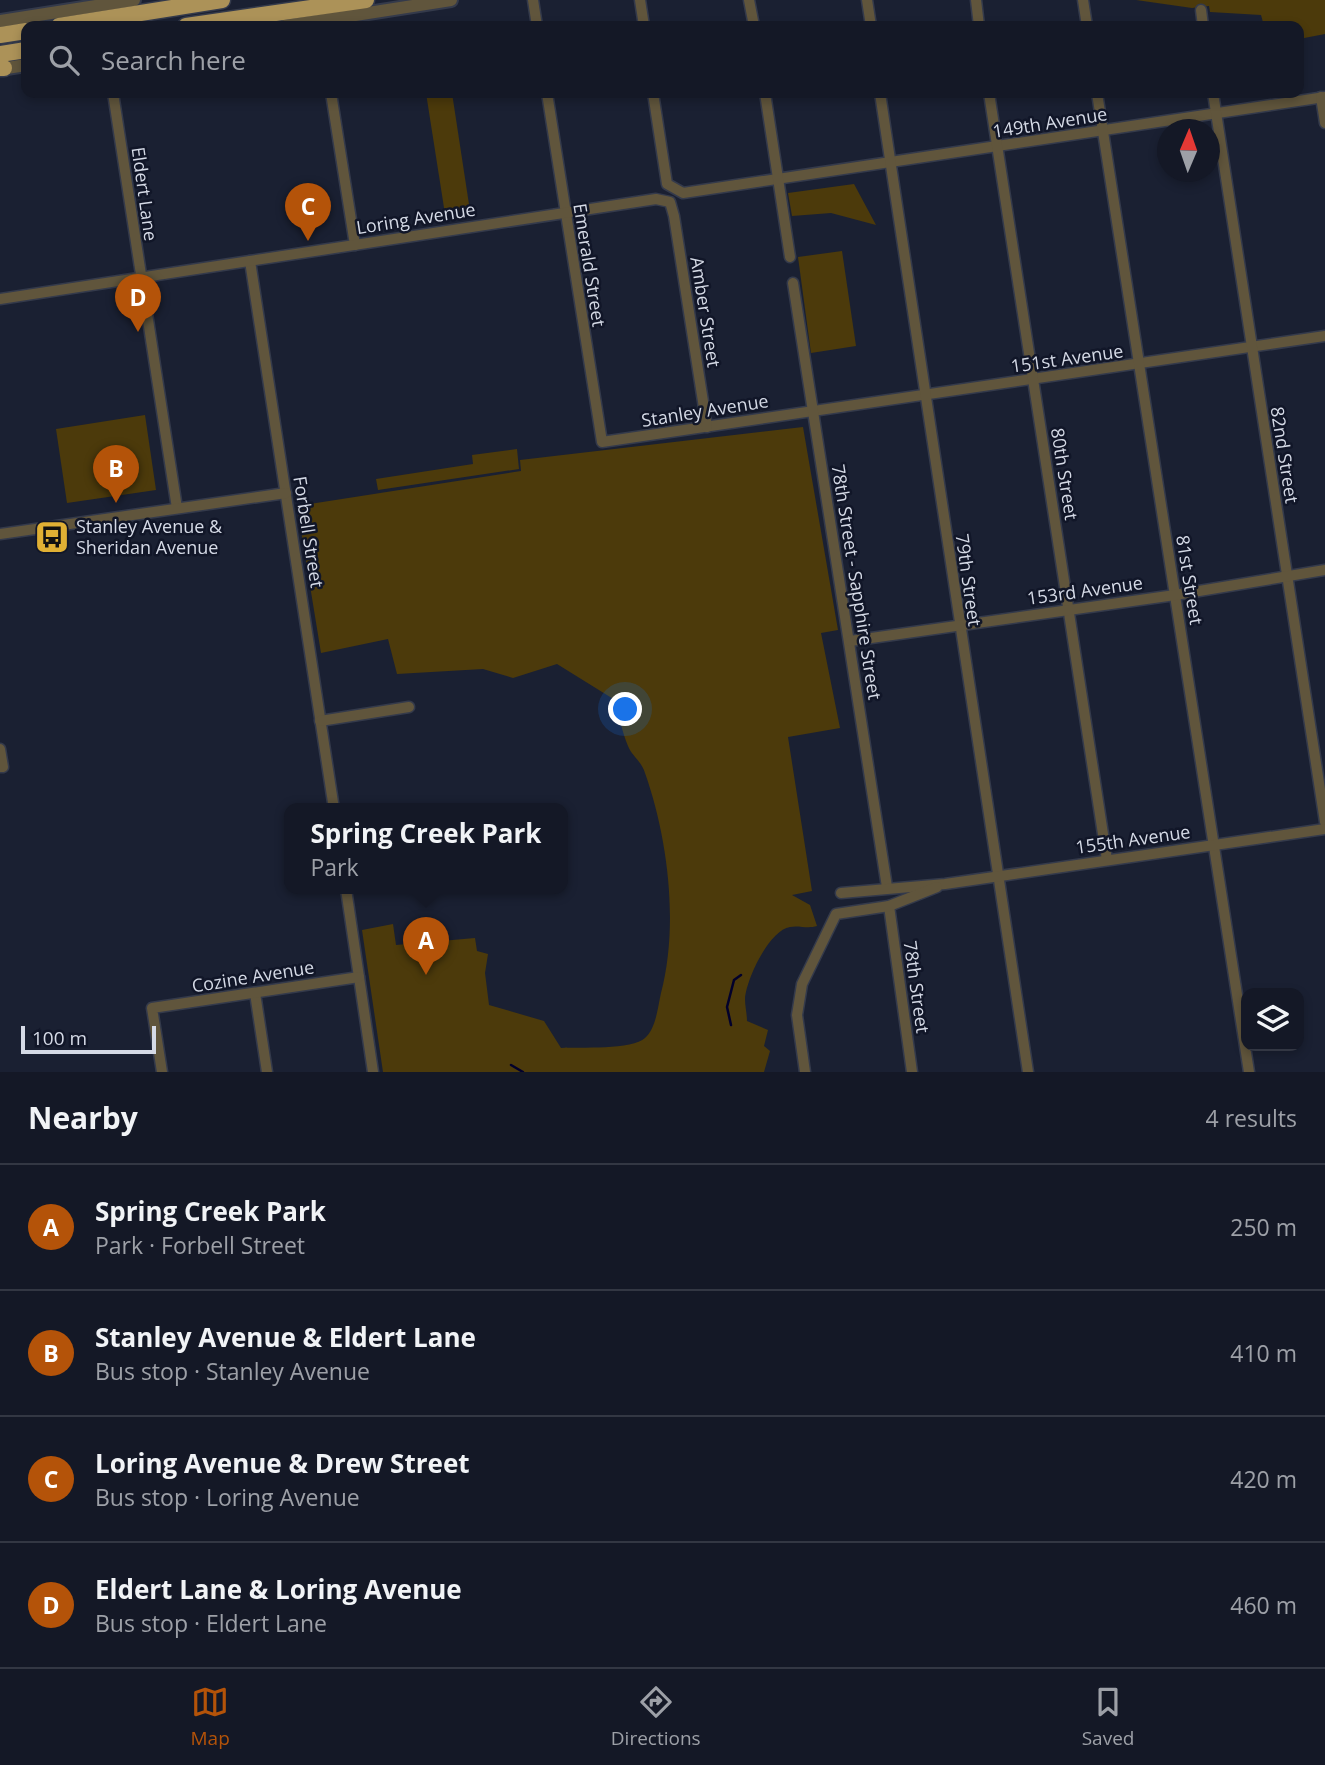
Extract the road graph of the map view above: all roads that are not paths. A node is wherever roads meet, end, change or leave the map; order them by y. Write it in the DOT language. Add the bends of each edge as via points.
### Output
graph roads {
  1 [pos="134,0"];
  2 [pos="222,0"];
  3 [pos="366,0"];
  4 [pos="451,0"];
  5 [pos="533,0"];
  6 [pos="640,0"];
  7 [pos="749,0"];
  8 [pos="867,0"];
  9 [pos="976,0"];
  10 [pos="1083,0"];
  11 [pos="1201,10"];
  12 [pos="101,13"];
  13 [pos="319,14"];
  14 [pos="0,21"];
  15 [pos="75,21"];
  16 [pos="241,21"];
  17 [pos="299,21"];
  18 [pos="536,21"];
  19 [pos="643,21"];
  20 [pos="753,21"];
  21 [pos="870,21"];
  22 [pos="978,21"];
  23 [pos="1086,21"];
  24 [pos="1202,21"];
  25 [pos="21,32"];
  26 [pos="0,35"];
  27 [pos="21,53"];
  28 [pos="1,65"];
  29 [pos="21,65"];
  30 [pos="1323,97"];
  31 [pos="114,98"];
  32 [pos="332,98"];
  33 [pos="548,98"];
  34 [pos="654,98"];
  35 [pos="766,98"];
  36 [pos="881,98"];
  37 [pos="990,98"];
  38 [pos="1098,98"];
  39 [pos="1214,98"];
  40 [pos="1216,113"];
  41 [pos="1325,123"];
  42 [pos="1103,131"];
  43 [pos="997,147"];
  44 [pos="889,163"];
  45 [pos="779,180"];
  46 [pos="670,202"];
  47 [pos="564,213"];
  48 [pos="355,245"];
  49 [pos="790,257"];
  50 [pos="250,261"];
  51 [pos="140,278"];
  52 [pos="793,283"];
  53 [pos="0,299"];
  54 [pos="1325,336"];
  55 [pos="1252,347"];
  56 [pos="1140,365"];
  57 [pos="1033,379"];
  58 [pos="924,395"];
  59 [pos="813,410"];
  60 [pos="707,427"];
  61 [pos="602,442"];
  62 [pos="286,493"];
  63 [pos="177,508"];
  64 [pos="0,534"];
  65 [pos="1325,570"];
  66 [pos="1288,576"];
  67 [pos="1175,595"];
  68 [pos="1069,610"];
  69 [pos="958,625"];
  70 [pos="850,641"];
  71 [pos="409,708"];
  72 [pos="320,721"];
  73 [pos="0,749"];
  74 [pos="1,767"];
  75 [pos="333,803"];
  76 [pos="1325,822"];
  77 [pos="1325,829"];
  78 [pos="1213,845"];
  79 [pos="1107,860"];
  80 [pos="1001,876"];
  81 [pos="945,884"];
  82 [pos="887,887"];
  83 [pos="841,893"];
  84 [pos="347,894"];
  85 [pos="890,906"];
  86 [pos="359,977"];
  87 [pos="255,993"];
  88 [pos="162,1072"];
  89 [pos="267,1072"];
  90 [pos="373,1072"];
  91 [pos="805,1072"];
  92 [pos="912,1072"];
  93 [pos="1028,1072"];
  94 [pos="1249,1072"];
  1 -- 12 [label="street"];
  2 -- 12 [label="highway"];
  3 -- 13 [label="highway"];
  4 -- 13 [label="street"];
  5 -- 18 [label="street"];
  6 -- 19 [label="street"];
  7 -- 20 [label="street"];
  8 -- 21 [label="street"];
  9 -- 22 [label="street"];
  10 -- 23 [label="street"];
  11 -- 24 [label="street"];
  12 -- 14 [label="street"];
  12 -- 15 [label="highway"];
  13 -- 16 [label="highway"];
  13 -- 17 [label="street"];
  25 -- 26 [label="highway"];
  27 -- 28 [label="highway"];
  28 -- 29 [label="street"];
  30 -- 40 [label="street, 149th Avenue"];
  30 -- 41 [label="street"];
  31 -- 51 [label="street, Eldert Lane"];
  32 -- 48 [label="street"];
  33 -- 47 [label="street, Emerald Street"];
  34 -- 45 [label="street" via="667,184 674,190 683,193"];
  35 -- 45 [label="street"];
  36 -- 44 [label="street, 79th Street"];
  37 -- 43 [label="street, 80th Street"];
  38 -- 42 [label="street, 81st Street"];
  39 -- 40 [label="street, 82nd Street"];
  40 -- 42 [label="street, 149th Avenue"];
  40 -- 55 [label="street, 82nd Street"];
  42 -- 43 [label="street, 149th Avenue"];
  42 -- 56 [label="street, 81st Street"];
  43 -- 44 [label="street, 149th Avenue"];
  43 -- 57 [label="street, 80th Street"];
  44 -- 45 [label="street, 149th Avenue"];
  44 -- 58 [label="street, 79th Street"];
  45 -- 49 [label="street"];
  46 -- 47 [label="street, Loring Avenue" via="656,199"];
  46 -- 60 [label="street, Amber Street"];
  47 -- 48 [label="street, Loring Avenue"];
  47 -- 61 [label="street, Emerald Street"];
  48 -- 50 [label="street, Loring Avenue"];
  50 -- 51 [label="street, Loring Avenue"];
  50 -- 62 [label="street, Forbell Street"];
  51 -- 53 [label="street, Loring Avenue"];
  51 -- 63 [label="street, Eldert Lane"];
  52 -- 59 [label="street, 78th Street - Sapphire Street"];
  54 -- 55 [label="street, 151st Avenue"];
  55 -- 56 [label="street, 151st Avenue"];
  55 -- 66 [label="street, 82nd Street"];
  56 -- 57 [label="street, 151st Avenue"];
  56 -- 67 [label="street, 81st Street"];
  57 -- 58 [label="street, 151st Avenue"];
  57 -- 68 [label="street, 80th Street"];
  58 -- 59 [label="street, 151st Avenue"];
  58 -- 69 [label="street, 79th Street"];
  59 -- 60 [label="street, Stanley Avenue"];
  59 -- 70 [label="street, 78th Street - Sapphire Street"];
  60 -- 61 [label="street, Stanley Avenue"];
  62 -- 63 [label="street"];
  62 -- 72 [label="street, Forbell Street"];
  63 -- 64 [label="street"];
  65 -- 66 [label="street, 153rd Avenue"];
  66 -- 67 [label="street, 153rd Avenue"];
  66 -- 76 [label="street, 82nd Street"];
  67 -- 68 [label="street, 153rd Avenue"];
  67 -- 78 [label="street, 81st Street"];
  68 -- 69 [label="street, 153rd Avenue"];
  68 -- 79 [label="street, 80th Street"];
  69 -- 70 [label="street, 153rd Avenue"];
  69 -- 80 [label="street, 79th Street"];
  70 -- 82 [label="street, 78th Street - Sapphire Street"];
  71 -- 72 [label="street"];
  72 -- 75 [label="street, Forbell Street"];
  73 -- 74 [label="street"];
  77 -- 78 [label="street, 155th Avenue"];
  78 -- 79 [label="street, 155th Avenue"];
  78 -- 94 [label="street, 81st Street"];
  79 -- 80 [label="street, 155th Avenue"];
  80 -- 81 [label="street, 155th Avenue"];
  80 -- 93 [label="street, 79th Street"];
  81 -- 82 [label="street, 155th Avenue"];
  81 -- 85 [label="street, 155th Avenue"];
  82 -- 83 [label="street"];
  84 -- 86 [label="street"];
  85 -- 91 [label="street, 155th Avenue" via="836,914 802,984 797,1016"];
  85 -- 92 [label="street, 78th Street"];
  86 -- 87 [label="street, Cozine Avenue"];
  86 -- 90 [label="street"];
  87 -- 88 [label="street, Cozine Avenue" via="152,1008"];
  87 -- 89 [label="street"];
}
